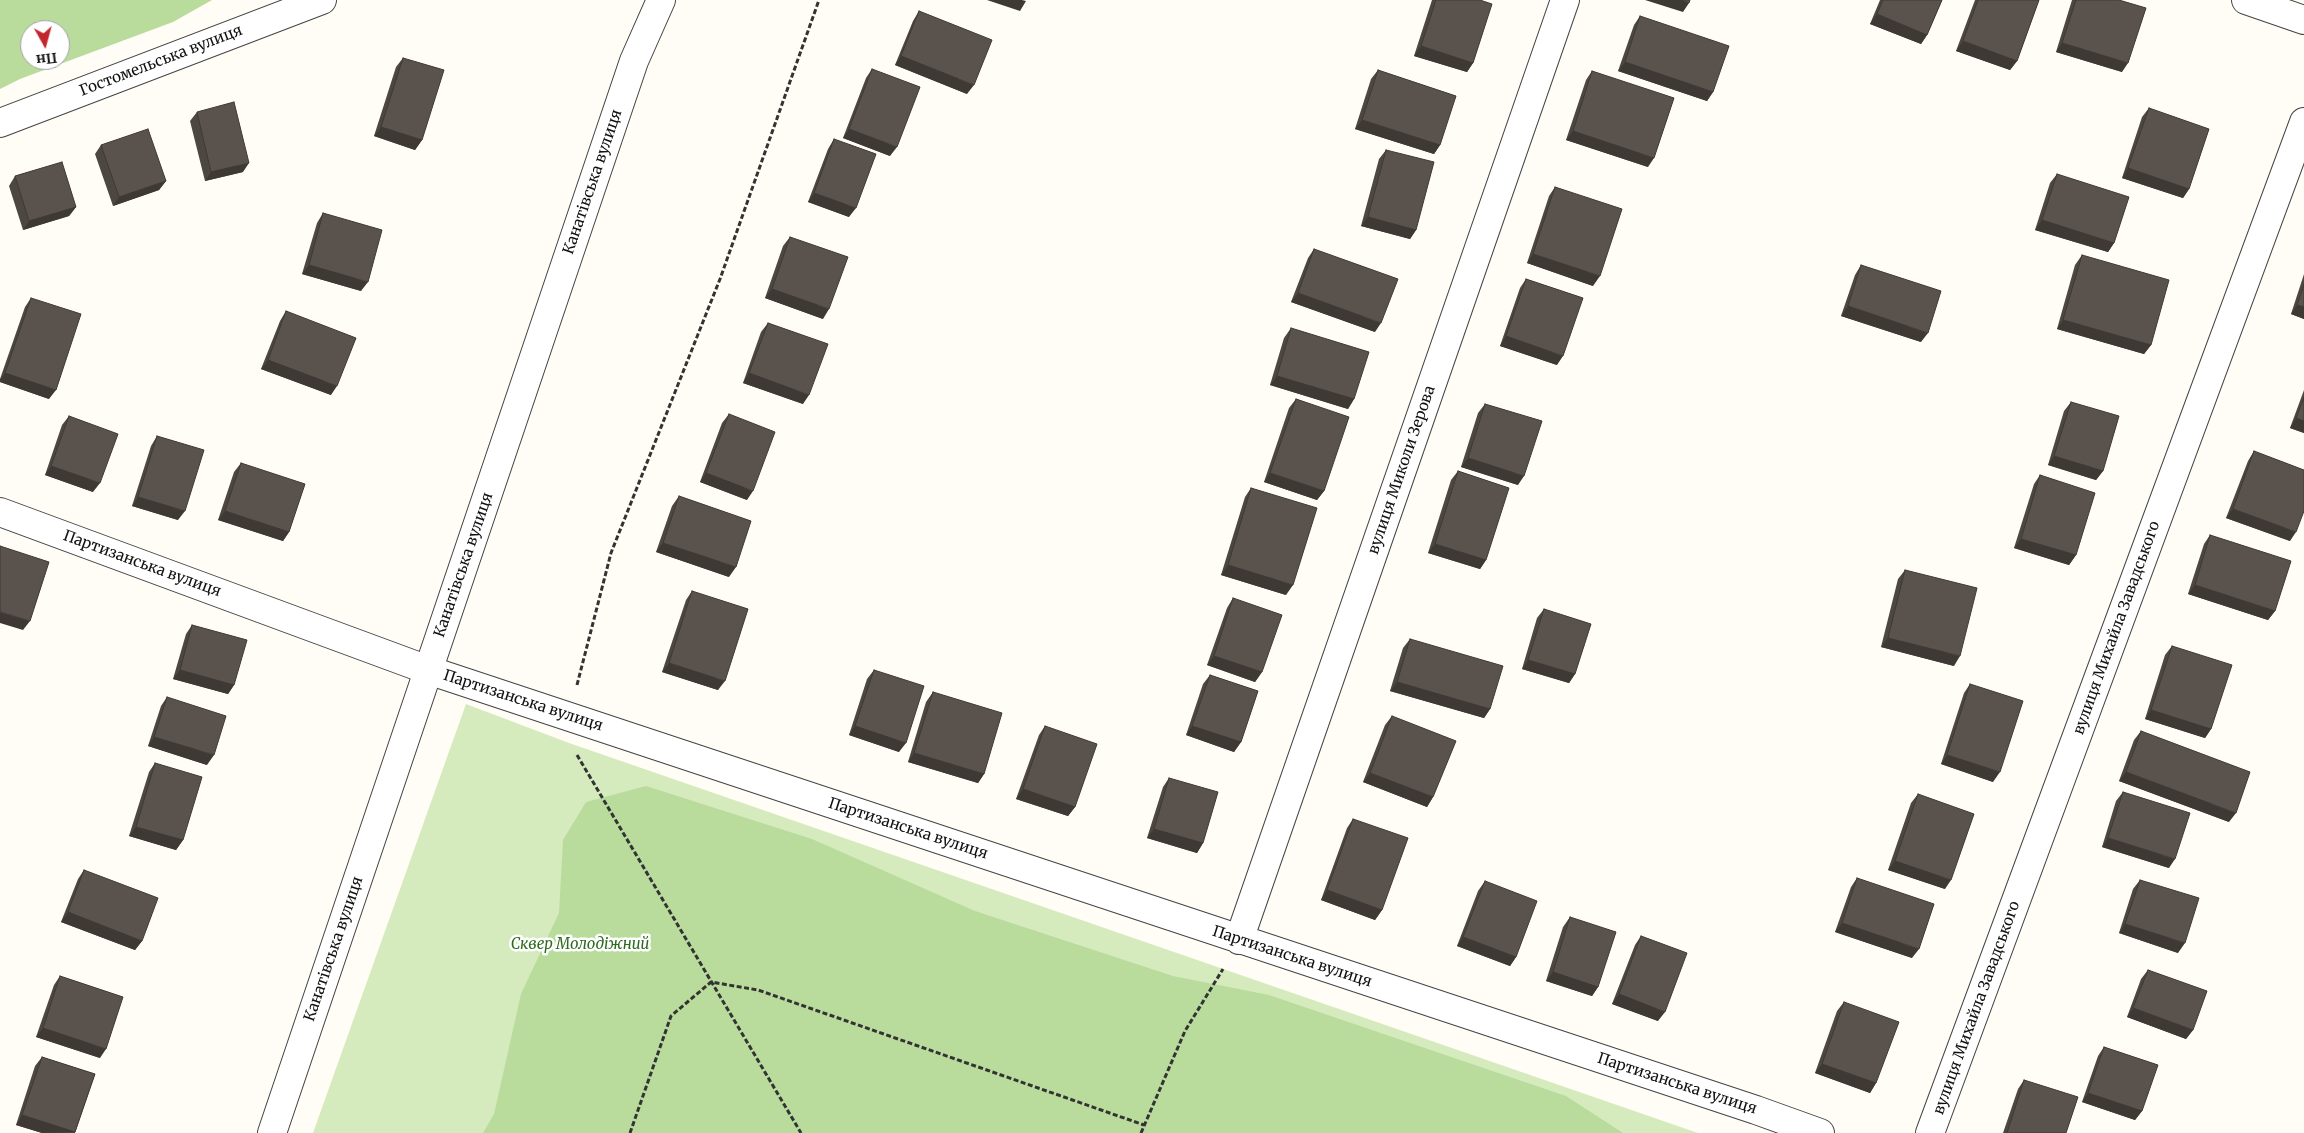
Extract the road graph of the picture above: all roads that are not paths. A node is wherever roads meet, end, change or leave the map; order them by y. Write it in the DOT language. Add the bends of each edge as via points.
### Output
graph roads {
  1 [pos="322,0"];
  2 [pos="661,0"];
  3 [pos="1565,0"];
  4 [pos="2246,0"];
  5 [pos="2304,20"];
  6 [pos="2304,122"];
  7 [pos="0,123"];
  8 [pos="0,512"];
  9 [pos="428,670"];
  10 [pos="1239,940"];
  11 [pos="272,1133"];
  12 [pos="1820,1133"];
  13 [pos="1930,1133"];
  1 -- 7 [label="street, Гостомельська вулиця"];
  2 -- 9 [label="street, Канатівська вулиця" via="634,61"];
  3 -- 10 [label="street, вулиця Миколи Зерова"];
  4 -- 5 [label="street"];
  6 -- 13 [label="street, вулиця Михайла Завадського"];
  8 -- 9 [label="street, Партизанська вулиця"];
  9 -- 10 [label="street, Партизанська вулиця"];
  9 -- 11 [label="street, Канатівська вулиця"];
  10 -- 12 [label="street, Партизанська вулиця"];
}
